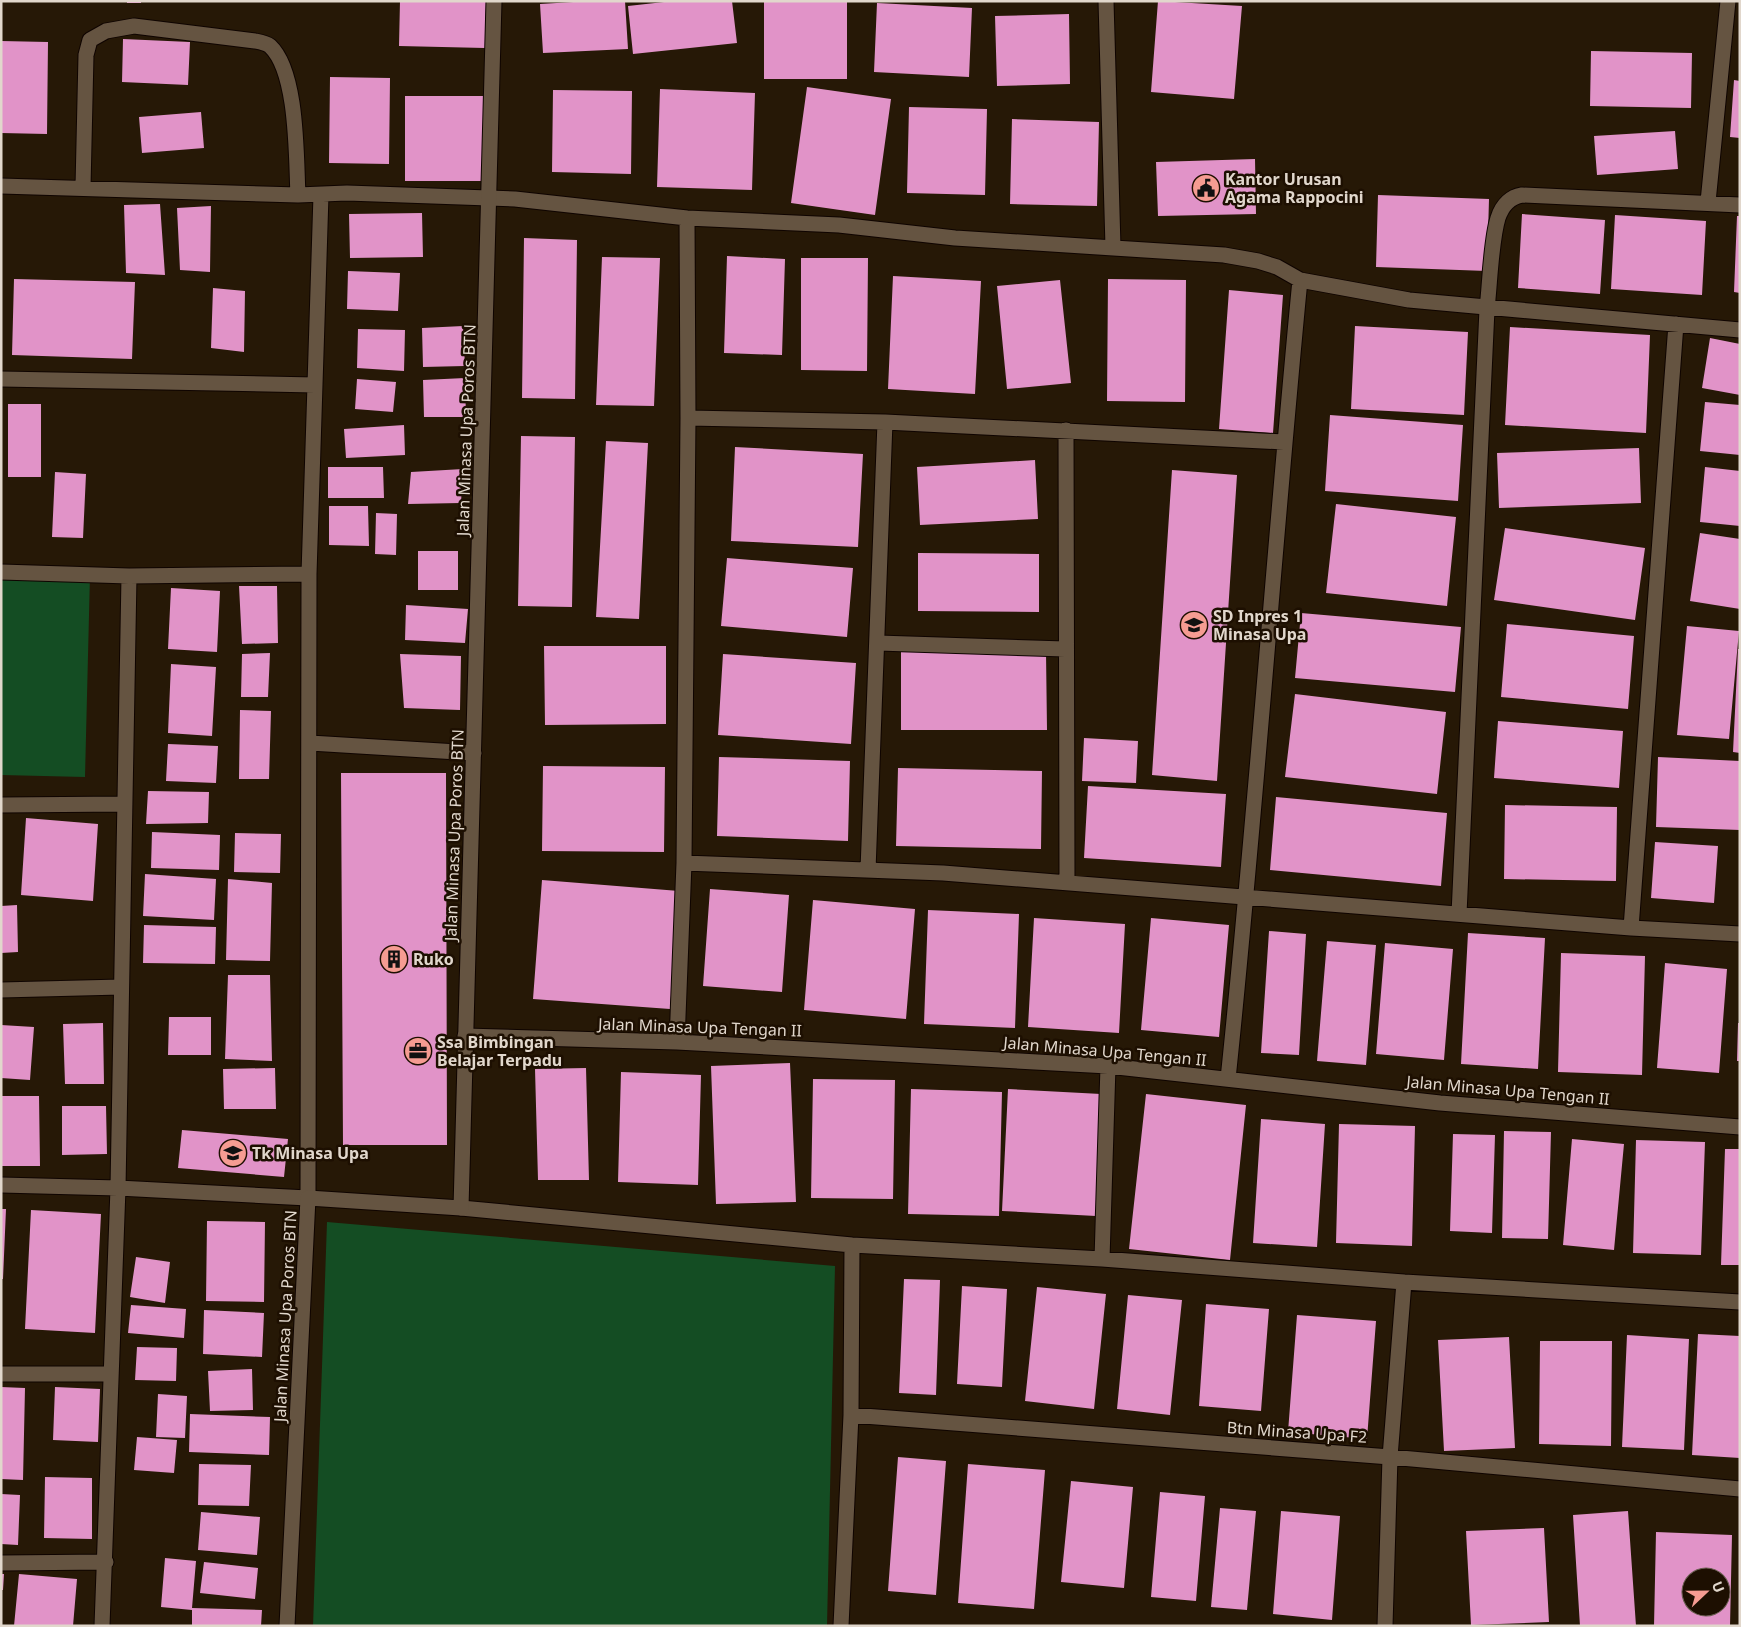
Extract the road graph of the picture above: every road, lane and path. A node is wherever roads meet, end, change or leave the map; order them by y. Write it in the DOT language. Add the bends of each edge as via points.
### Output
graph roads {
  1 [pos="494,1"];
  2 [pos="1106,1"];
  3 [pos="1728,1"];
  4 [pos="1,186"];
  5 [pos="83,187"];
  6 [pos="298,195"];
  7 [pos="321,195"];
  8 [pos="490,198"];
  9 [pos="1708,202"];
  10 [pos="1740,205"];
  11 [pos="687,218"];
  12 [pos="1113,247"];
  13 [pos="1300,280"];
  14 [pos="1487,309"];
  15 [pos="1676,324"];
  16 [pos="1740,330"];
  17 [pos="1,379"];
  18 [pos="315,386"];
  19 [pos="688,418"];
  20 [pos="886,422"];
  21 [pos="1066,430"];
  22 [pos="1284,442"];
  23 [pos="1,572"];
  24 [pos="309,574"];
  25 [pos="130,576"];
  26 [pos="878,643"];
  27 [pos="1065,649"];
  28 [pos="310,743"];
  29 [pos="474,752"];
  30 [pos="125,804"];
  31 [pos="1,805"];
  32 [pos="684,862"];
  33 [pos="868,870"];
  34 [pos="1067,883"];
  35 [pos="1247,897"];
  36 [pos="1459,914"];
  37 [pos="1632,928"];
  38 [pos="1740,934"];
  39 [pos="121,987"];
  40 [pos="1,990"];
  41 [pos="465,1036"];
  42 [pos="677,1042"];
  43 [pos="1108,1066"];
  44 [pos="1228,1079"];
  45 [pos="1740,1127"];
  46 [pos="1,1185"];
  47 [pos="118,1188"];
  48 [pos="308,1198"];
  49 [pos="461,1208"];
  50 [pos="852,1245"];
  51 [pos="1102,1259"];
  52 [pos="1404,1282"];
  53 [pos="1740,1302"];
  54 [pos="1,1374"];
  55 [pos="111,1374"];
  56 [pos="850,1415"];
  57 [pos="1390,1457"];
  58 [pos="1740,1489"];
  59 [pos="106,1562"];
  60 [pos="1,1563"];
  61 [pos="845,1625"];
  62 [pos="102,1626"];
  63 [pos="287,1626"];
  64 [pos="1385,1626"];
  1 -- 8 [label="street, Jalan Minasa Upa Poros BTN"];
  2 -- 12 [label="street"];
  3 -- 9 [label="street"];
  4 -- 5 [label="street"];
  5 -- 6 [label="street"];
  5 -- 6 [label="street" via="88,44 106,31 134,26 255,41 269,46 290,85"];
  6 -- 7 [label="street"];
  7 -- 8 [label="street"];
  7 -- 18 [label="street"];
  8 -- 11 [label="street"];
  8 -- 29 [label="street, Jalan Minasa Upa Poros BTN"];
  9 -- 10 [label="street"];
  9 -- 14 [label="street" via="1514,197 1498,219"];
  11 -- 12 [label="street" via="839,225 955,238"];
  11 -- 19 [label="street"];
  12 -- 13 [label="street" via="1233,256 1277,267"];
  13 -- 14 [label="street" via="1409,300"];
  13 -- 22 [label="street"];
  14 -- 15 [label="street"];
  14 -- 36 [label="street"];
  15 -- 16 [label="street"];
  15 -- 37 [label="street"];
  17 -- 18 [label="street"];
  18 -- 24 [label="street"];
  19 -- 20 [label="street"];
  19 -- 32 [label="street"];
  20 -- 21 [label="street"];
  20 -- 26 [label="street"];
  21 -- 22 [label="street"];
  21 -- 27 [label="street"];
  22 -- 35 [label="street"];
  23 -- 25 [label="street"];
  24 -- 25 [label="street"];
  24 -- 28 [label="street"];
  25 -- 30 [label="street"];
  26 -- 27 [label="street"];
  26 -- 33 [label="street"];
  27 -- 34 [label="street"];
  28 -- 29 [label="street"];
  28 -- 48 [label="street"];
  29 -- 41 [label="street, Jalan Minasa Upa Poros BTN"];
  30 -- 31 [label="street"];
  30 -- 39 [label="street"];
  32 -- 33 [label="street"];
  32 -- 42 [label="street"];
  33 -- 34 [label="street"];
  34 -- 35 [label="street"];
  35 -- 36 [label="street"];
  35 -- 44 [label="street"];
  36 -- 37 [label="street"];
  37 -- 38 [label="street"];
  39 -- 40 [label="street"];
  39 -- 47 [label="street"];
  41 -- 42 [label="street, Jalan Minasa Upa Tengan II"];
  41 -- 49 [label="street, Jalan Minasa Upa Poros BTN"];
  42 -- 43 [label="street, Jalan Minasa Upa Tengan II"];
  43 -- 44 [label="street, Jalan Minasa Upa Tengan II"];
  43 -- 51 [label="street"];
  44 -- 45 [label="street, Jalan Minasa Upa Tengan II" via="1440,1103"];
  46 -- 47 [label="street"];
  47 -- 48 [label="street"];
  47 -- 55 [label="street"];
  48 -- 49 [label="street, Jalan Minasa Upa Poros BTN"];
  48 -- 63 [label="street, Jalan Minasa Upa Poros BTN"];
  49 -- 50 [label="street"];
  50 -- 51 [label="street"];
  50 -- 56 [label="street"];
  51 -- 52 [label="street"];
  52 -- 53 [label="street"];
  52 -- 57 [label="street"];
  54 -- 55 [label="street"];
  55 -- 59 [label="street"];
  56 -- 57 [label="street, Btn Minasa Upa F2"];
  56 -- 61 [label="street"];
  57 -- 58 [label="street, Btn Minasa Upa F2"];
  57 -- 64 [label="street"];
  59 -- 60 [label="street"];
  59 -- 62 [label="street"];
}
